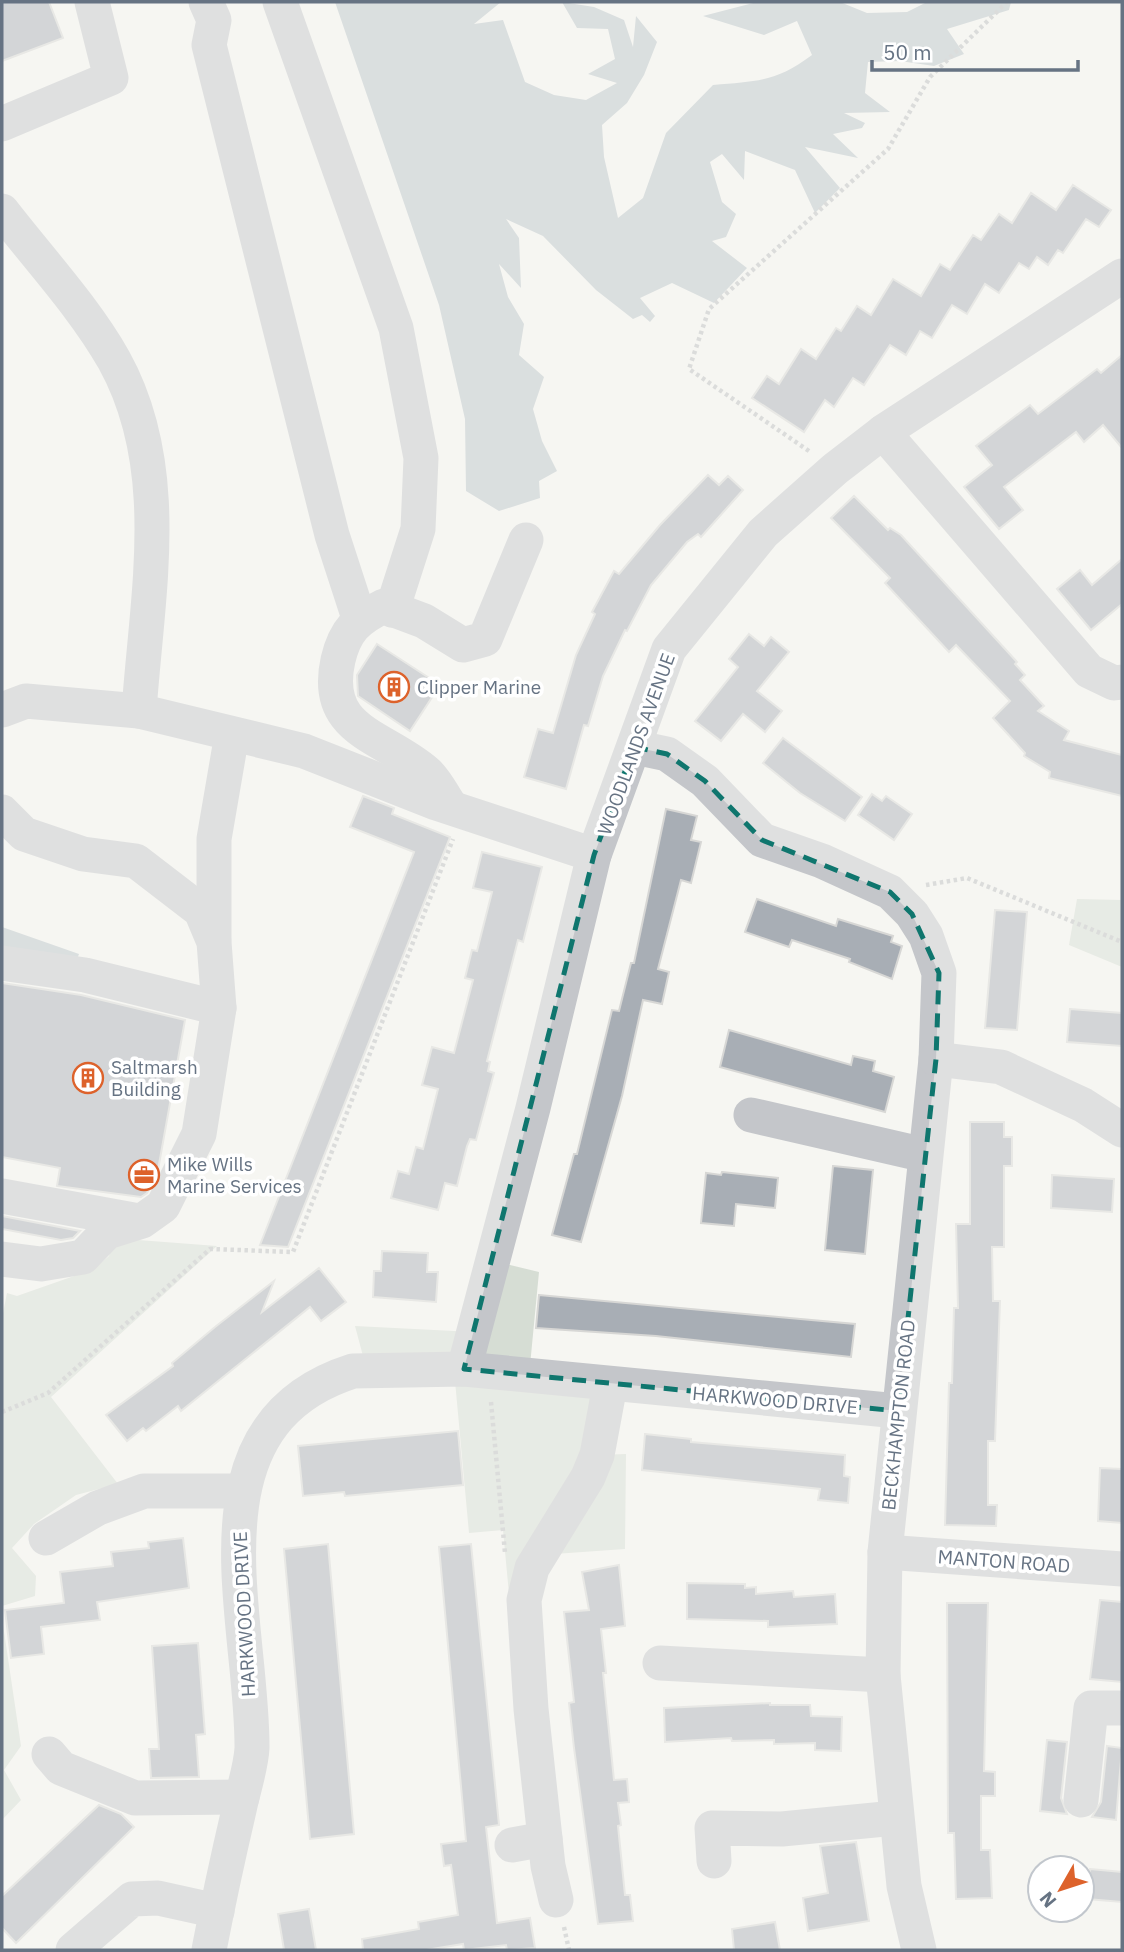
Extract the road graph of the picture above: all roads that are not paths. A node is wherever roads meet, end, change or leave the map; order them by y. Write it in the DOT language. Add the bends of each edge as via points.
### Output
graph roads {
  1 [pos="92,2"];
  2 [pos="280,2"];
  3 [pos="217,8"];
  4 [pos="2,124"];
  5 [pos="2,211"];
  6 [pos="1122,276"];
  7 [pos="883,432"];
  8 [pos="526,540"];
  9 [pos="376,614"];
  10 [pos="1122,682"];
  11 [pos="2,710"];
  12 [pos="139,711"];
  13 [pos="232,734"];
  14 [pos="634,747"];
  15 [pos="457,809"];
  16 [pos="2,812"];
  17 [pos="594,855"];
  18 [pos="214,942"];
  19 [pos="2,963"];
  20 [pos="219,1008"];
  21 [pos="936,1059"];
  22 [pos="751,1115"];
  23 [pos="1122,1130"];
  24 [pos="925,1155"];
  25 [pos="2,1196"];
  26 [pos="142,1221"];
  27 [pos="2,1259"];
  28 [pos="476,1371"];
  29 [pos="610,1385"];
  30 [pos="898,1411"];
  31 [pos="243,1491"];
  32 [pos="46,1538"];
  33 [pos="885,1552"];
  34 [pos="1122,1569"];
  35 [pos="660,1663"];
  36 [pos="884,1675"];
  37 [pos="1122,1708"];
  38 [pos="49,1754"];
  39 [pos="242,1797"];
  40 [pos="1081,1800"];
  41 [pos="895,1818"];
  42 [pos="714,1861"];
  43 [pos="556,1900"];
  44 [pos="217,1911"];
  45 [pos="73,1950"];
  46 [pos="209,1950"];
  47 [pos="919,1950"];
  1 -- 4 [label="street" via="111,78"];
  2 -- 9 [label="street" via="396,328 421,458 418,529"];
  3 -- 9 [label="street" via="209,45 332,535"];
  5 -- 12 [label="street" via="115,361 146,440 152,503"];
  6 -- 7 [label="street, WOODLANDS AVENUE"];
  7 -- 10 [label="street" via="1089,671"];
  7 -- 14 [label="street, WOODLANDS AVENUE" via="763,533 669,649"];
  8 -- 9 [label="street" via="485,639 463,645 424,621"];
  9 -- 15 [label="street" via="341,646 333,681 340,711 358,730 428,773"];
  11 -- 12 [label="street" via="26,702"];
  12 -- 13 [label="street"];
  13 -- 15 [label="street" via="304,751"];
  13 -- 18 [label="street" via="214,839"];
  14 -- 17 [label="street, WOODLANDS AVENUE"];
  14 -- 21 [label="street, BECKHAMPTON ROAD" via="667,754 705,781 762,840 890,892 912,914 926,936 939,973"];
  15 -- 17 [label="street"];
  16 -- 18 [label="street" via="24,834 83,854 136,861 201,911"];
  17 -- 28 [label="street, WOODLANDS AVENUE"];
  18 -- 20 [label="street"];
  19 -- 20 [label="street" via="85,975"];
  20 -- 26 [label="street" via="199,1134 163,1206"];
  21 -- 23 [label="street" via="1001,1067 1083,1105"];
  21 -- 24 [label="street, BECKHAMPTON ROAD"];
  22 -- 24 [label="street"];
  24 -- 30 [label="street, BECKHAMPTON ROAD"];
  25 -- 26 [label="street"];
  26 -- 27 [label="street" via="107,1232 83,1257 41,1264"];
  28 -- 29 [label="street, HARKWOOD DRIVE"];
  28 -- 31 [label="street, HARKWOOD DRIVE" via="353,1371 336,1377 288,1409 263,1436"];
  29 -- 30 [label="street, HARKWOOD DRIVE"];
  29 -- 43 [label="street" via="597,1455 533,1568 524,1600 531,1709 529,1842"];
  30 -- 33 [label="street, BECKHAMPTON ROAD"];
  31 -- 32 [label="street" via="144,1491 98,1508"];
  31 -- 39 [label="street, HARKWOOD DRIVE" via="238,1535 252,1750"];
  33 -- 34 [label="street, MANTON ROAD"];
  33 -- 36 [label="street, BECKHAMPTON ROAD"];
  35 -- 36 [label="street"];
  36 -- 41 [label="street, BECKHAMPTON ROAD"];
  37 -- 40 [label="street" via="1091,1707"];
  38 -- 39 [label="street" via="61,1768 135,1798"];
  39 -- 44 [label="street, HARKWOOD DRIVE"];
  41 -- 42 [label="street" via="782,1829 712,1828"];
  41 -- 47 [label="street, BECKHAMPTON ROAD"];
  44 -- 45 [label="street" via="158,1898 132,1899"];
  44 -- 46 [label="street, HARKWOOD DRIVE"];
}
